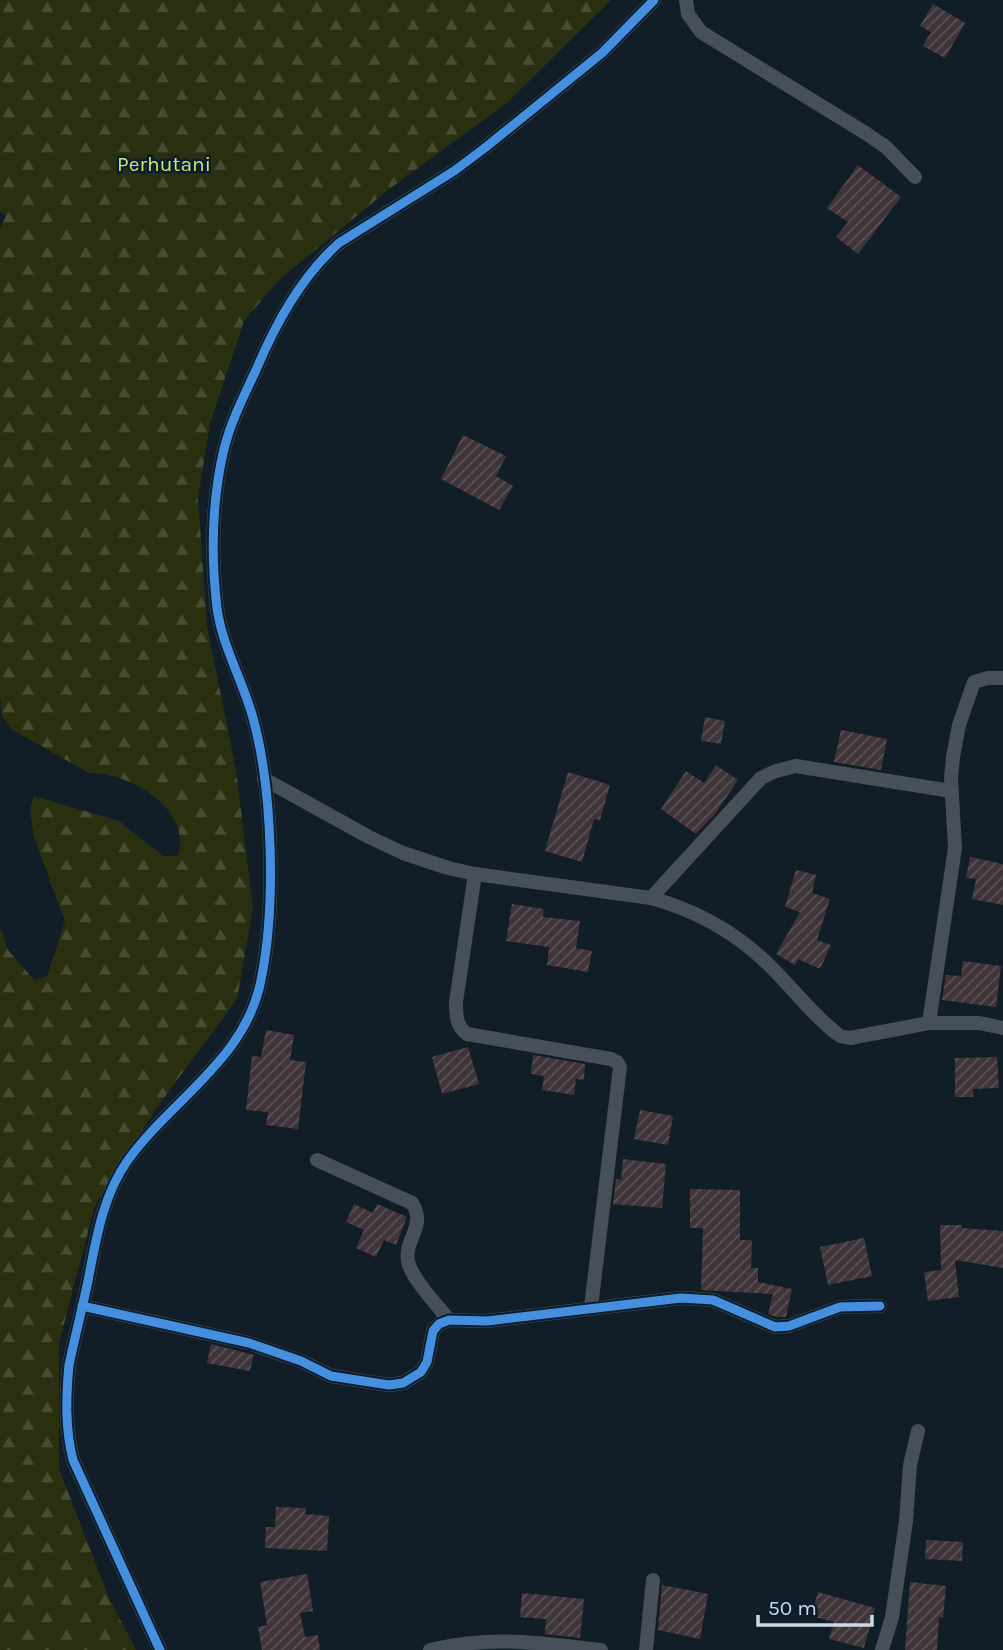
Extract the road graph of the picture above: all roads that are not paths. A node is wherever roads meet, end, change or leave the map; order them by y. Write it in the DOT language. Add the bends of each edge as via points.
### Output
graph roads {
  1 [pos="654,0"];
  2 [pos="686,0"];
  3 [pos="915,177"];
  4 [pos="1003,678"];
  5 [pos="264,779"];
  6 [pos="951,791"];
  7 [pos="475,874"];
  8 [pos="651,898"];
  9 [pos="929,1023"];
  10 [pos="1003,1028"];
  11 [pos="317,1160"];
  12 [pos="82,1306"];
  13 [pos="880,1306"];
  14 [pos="591,1307"];
  15 [pos="449,1320"];
  16 [pos="918,1431"];
  17 [pos="653,1580"];
  18 [pos="160,1650"];
  19 [pos="430,1650"];
  20 [pos="601,1650"];
  21 [pos="646,1650"];
  22 [pos="883,1650"];
  1 -- 5 [label="street" via="602,53 486,147 323,257 270,337 225,448 214,552 217,610 253,719"];
  2 -- 3 [label="street" via="688,14 701,32 867,134"];
  4 -- 6 [label="street" via="980,679 971,687 959,725"];
  5 -- 7 [label="street" via="403,853"];
  5 -- 12 [label="street" via="269,890 261,983 230,1051 141,1144 117,1178 107,1198"];
  6 -- 8 [label="street" via="796,766 776,771 761,778"];
  6 -- 9 [label="street" via="955,848"];
  7 -- 8 [label="street"];
  7 -- 14 [label="street" via="456,1002 461,1030 611,1059 620,1067"];
  8 -- 9 [label="street" via="706,919 737,939 840,1037"];
  9 -- 10 [label="street"];
  11 -- 15 [label="street" via="412,1203 418,1217 408,1251 409,1265"];
  12 -- 15 [label="street" via="249,1343 331,1376 389,1385 421,1372 433,1331"];
  12 -- 18 [label="street" via="69,1364 67,1438"];
  13 -- 14 [label="street" via="840,1307 775,1327 698,1298"];
  14 -- 15 [label="street" via="486,1321"];
  16 -- 22 [label="street" via="909,1465 892,1617"];
  17 -- 21 [label="street"];
  19 -- 20 [label="street" via="502,1640"];
}
